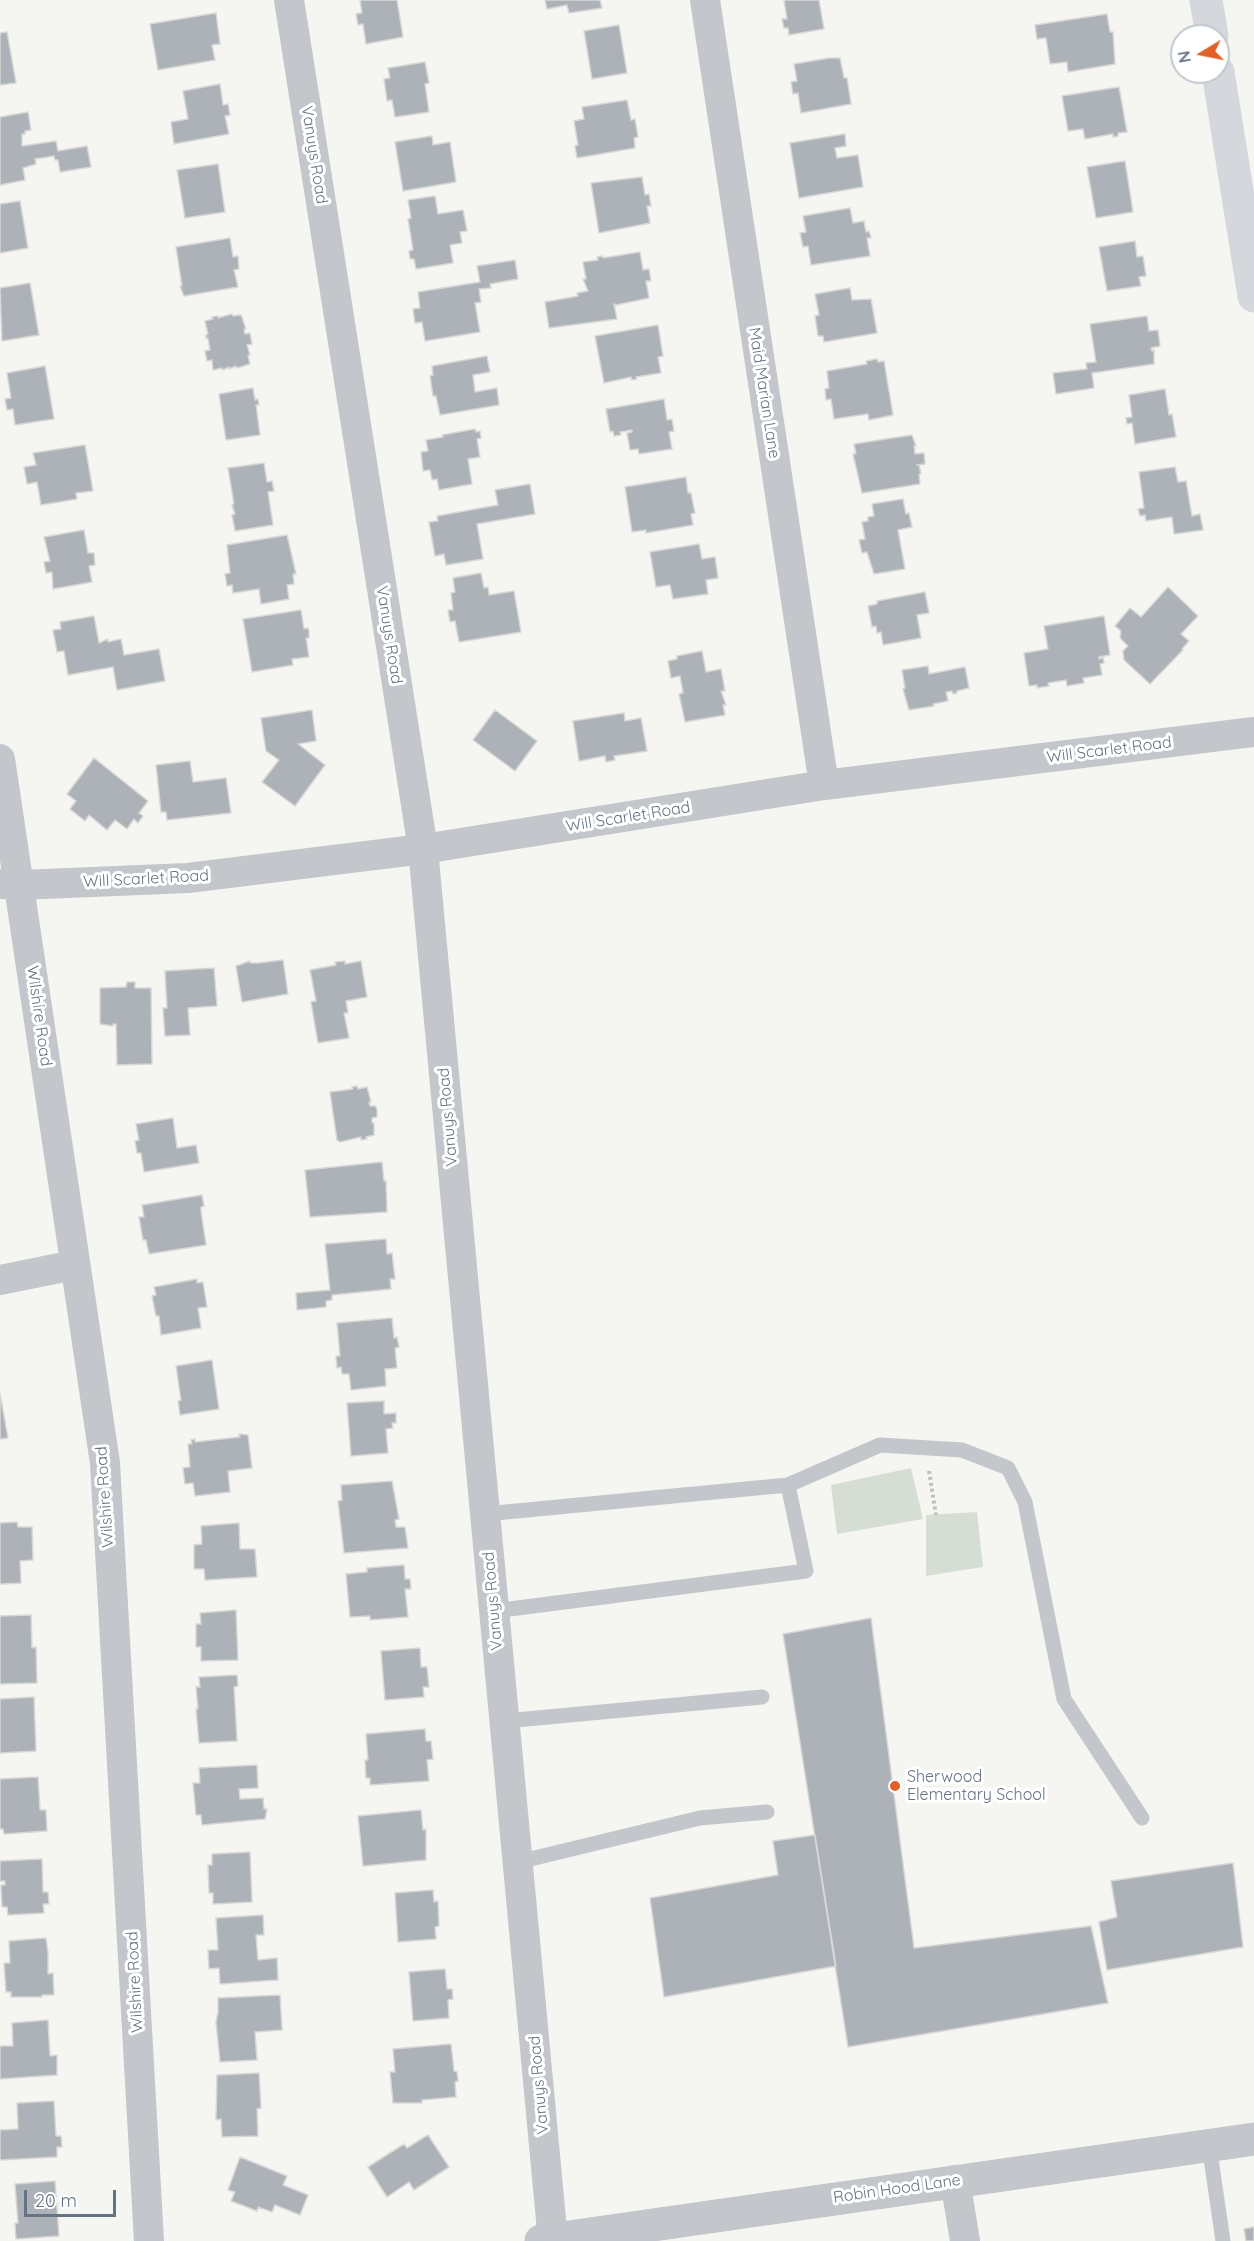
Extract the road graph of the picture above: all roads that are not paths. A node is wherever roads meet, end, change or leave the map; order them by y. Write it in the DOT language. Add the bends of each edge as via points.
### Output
graph roads {
  1 [pos="289,0"];
  2 [pos="705,0"];
  3 [pos="1206,0"];
  4 [pos="1210,24"];
  5 [pos="1220,84"];
  6 [pos="1254,296"];
  7 [pos="1254,732"];
  8 [pos="0,759"];
  9 [pos="824,785"];
  10 [pos="423,849"];
  11 [pos="10,885"];
  12 [pos="74,1265"];
  13 [pos="0,1280"];
  14 [pos="788,1485"];
  15 [pos="485,1514"];
  16 [pos="494,1611"];
  17 [pos="762,1697"];
  18 [pos="505,1721"];
  19 [pos="767,1812"];
  20 [pos="1142,1818"];
  21 [pos="518,1862"];
  22 [pos="1254,2139"];
  23 [pos="1209,2145"];
  24 [pos="955,2180"];
  25 [pos="549,2240"];
  26 [pos="149,2241"];
  27 [pos="965,2241"];
  28 [pos="1223,2241"];
  1 -- 10 [label="street, Vanuys Road"];
  2 -- 9 [label="street, Maid Marian Lane"];
  3 -- 4 [label="main road"];
  5 -- 6 [label="main road"];
  7 -- 9 [label="street, Will Scarlet Road"];
  8 -- 11 [label="street, Wilshire Road"];
  9 -- 10 [label="street, Will Scarlet Road"];
  10 -- 11 [label="street, Will Scarlet Road" via="188,878"];
  10 -- 15 [label="street, Vanuys Road"];
  11 -- 12 [label="street, Wilshire Road"];
  12 -- 13 [label="street"];
  12 -- 26 [label="street, Wilshire Road" via="105,1463"];
  14 -- 15 [label="lane"];
  14 -- 16 [label="lane" via="806,1571"];
  14 -- 20 [label="lane" via="880,1445 962,1450 1008,1468 1025,1502 1064,1700"];
  15 -- 16 [label="street, Vanuys Road"];
  16 -- 18 [label="street, Vanuys Road"];
  17 -- 18 [label="lane"];
  18 -- 21 [label="street, Vanuys Road"];
  19 -- 21 [label="lane" via="700,1818"];
  21 -- 25 [label="street, Vanuys Road"];
  22 -- 23 [label="street, Robin Hood Lane"];
  23 -- 24 [label="street, Robin Hood Lane"];
  23 -- 28 [label="lane"];
  24 -- 25 [label="street, Robin Hood Lane"];
  24 -- 27 [label="street"];
}
